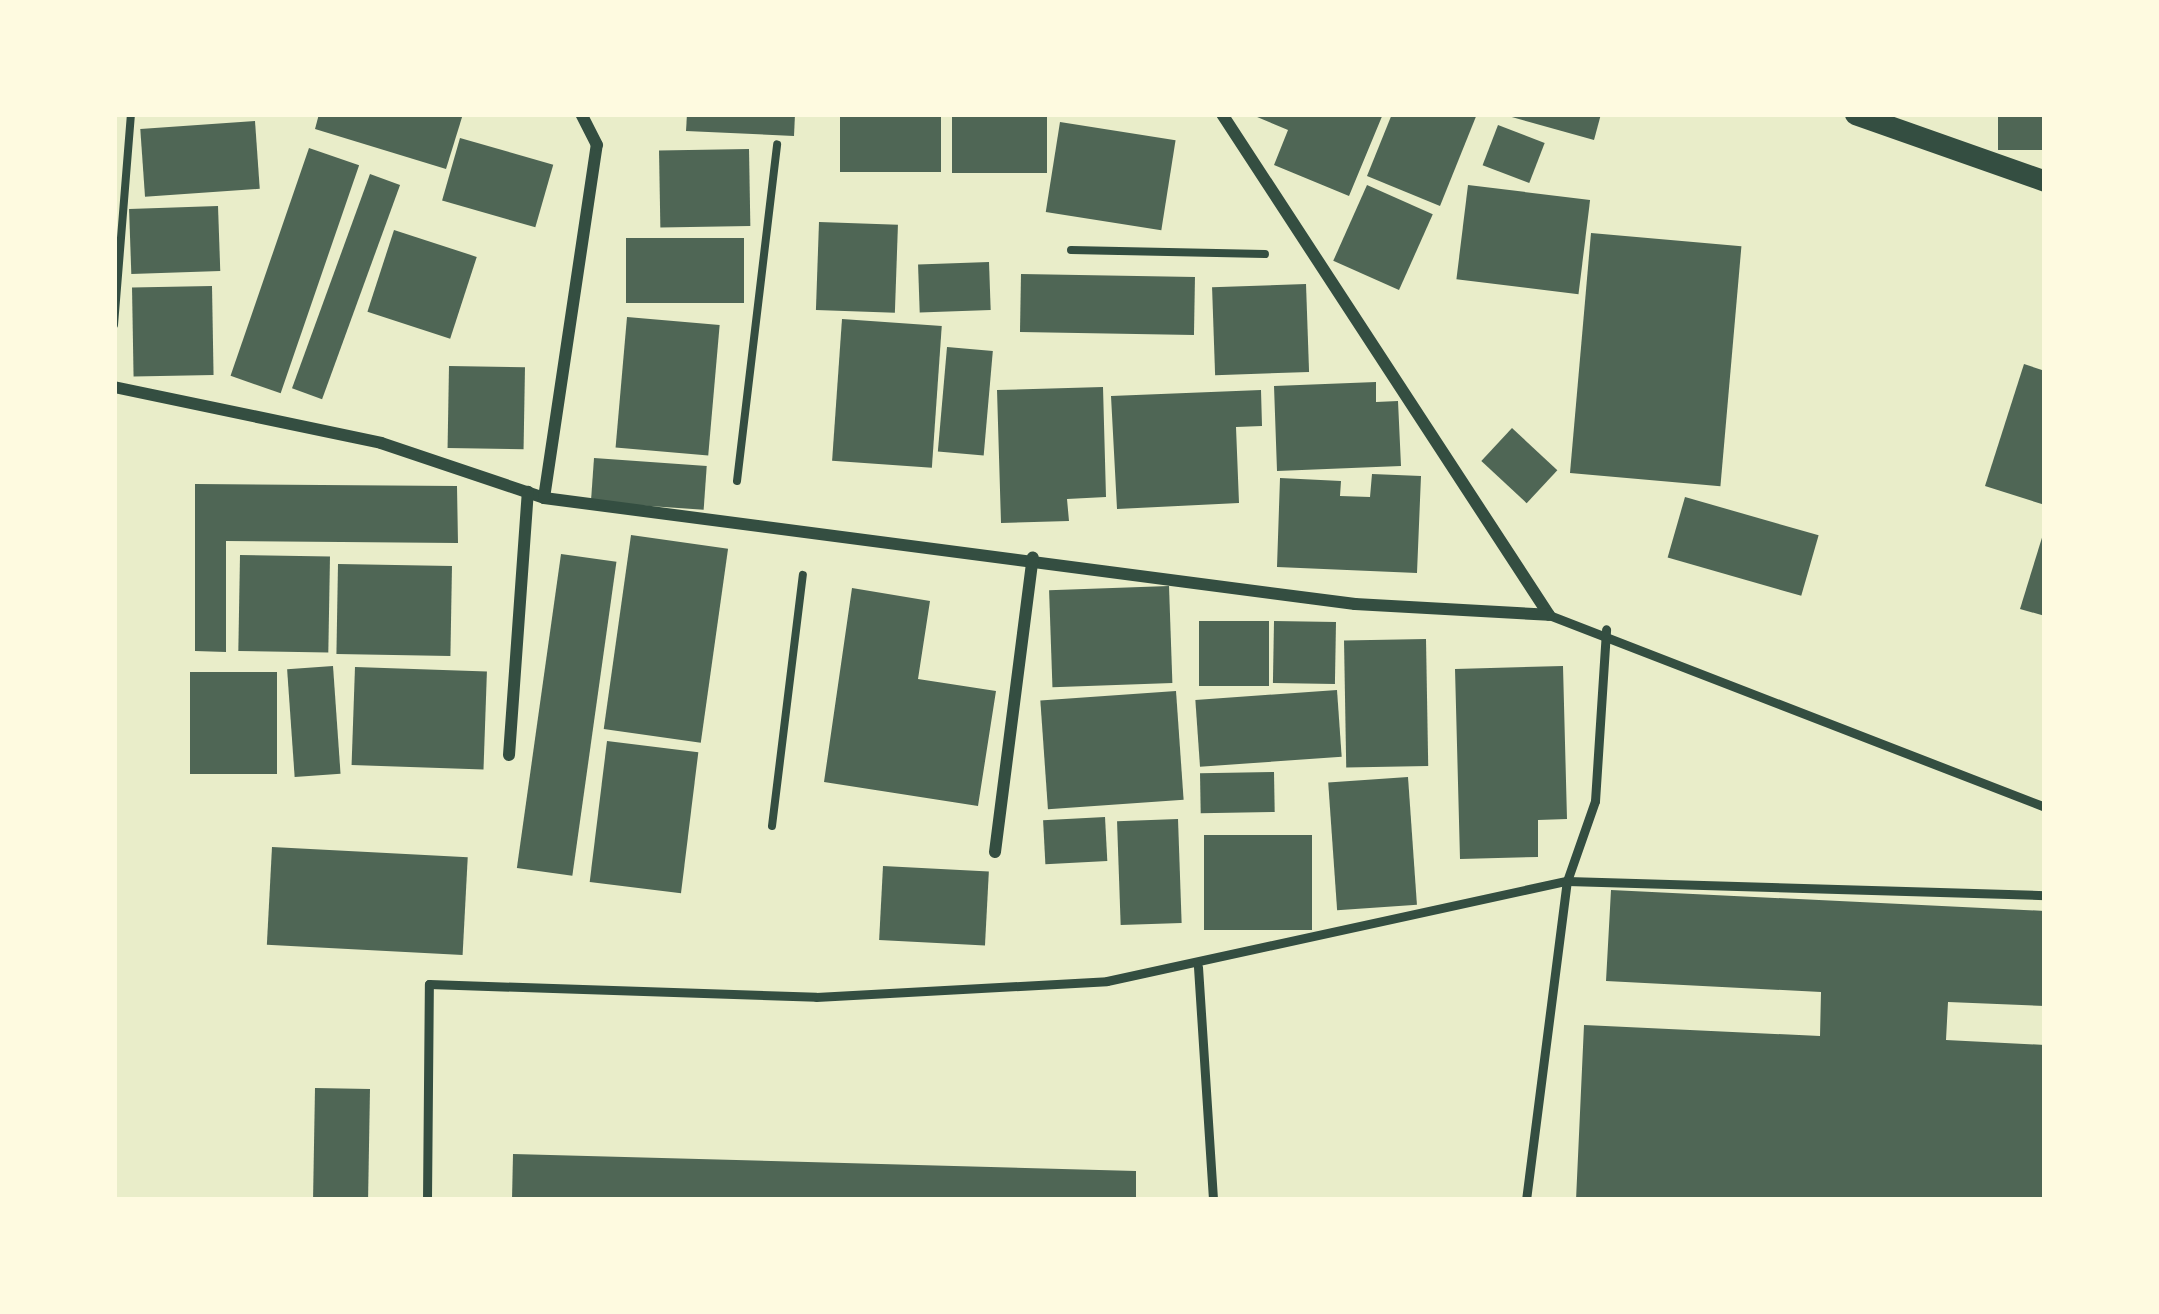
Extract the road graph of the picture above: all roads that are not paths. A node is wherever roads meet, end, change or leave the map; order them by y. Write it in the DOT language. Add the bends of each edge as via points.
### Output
graph roads {
  1 [pos="581,114"];
  2 [pos="1222,114"];
  3 [pos="1855,114"];
  4 [pos="2045,181"];
  5 [pos="114,387"];
  6 [pos="528,492"];
  7 [pos="544,498"];
  8 [pos="1033,557"];
  9 [pos="1549,615"];
  10 [pos="1606,629"];
  11 [pos="509,755"];
  12 [pos="2045,807"];
  13 [pos="995,852"];
  14 [pos="1567,881"];
  15 [pos="2045,895"];
  16 [pos="1198,967"];
  17 [pos="427,1200"];
  18 [pos="1213,1200"];
  19 [pos="1526,1200"];
  1 -- 7 [label="street" via="596,145"];
  2 -- 9 [label="street" via="1309,254 1417,399"];
  3 -- 4 [label="street"];
  5 -- 6 [label="street" via="381,443"];
  6 -- 7 [label="street"];
  6 -- 11 [label="street"];
  7 -- 8 [label="street"];
  8 -- 9 [label="street" via="1355,604"];
  8 -- 13 [label="street"];
  9 -- 10 [label="lane"];
  10 -- 12 [label="lane"];
  10 -- 14 [label="lane" via="1595,801"];
  14 -- 15 [label="lane"];
  14 -- 16 [label="lane"];
  14 -- 19 [label="lane"];
  16 -- 17 [label="lane" via="816,997 429,983"];
  16 -- 18 [label="lane"];
}
